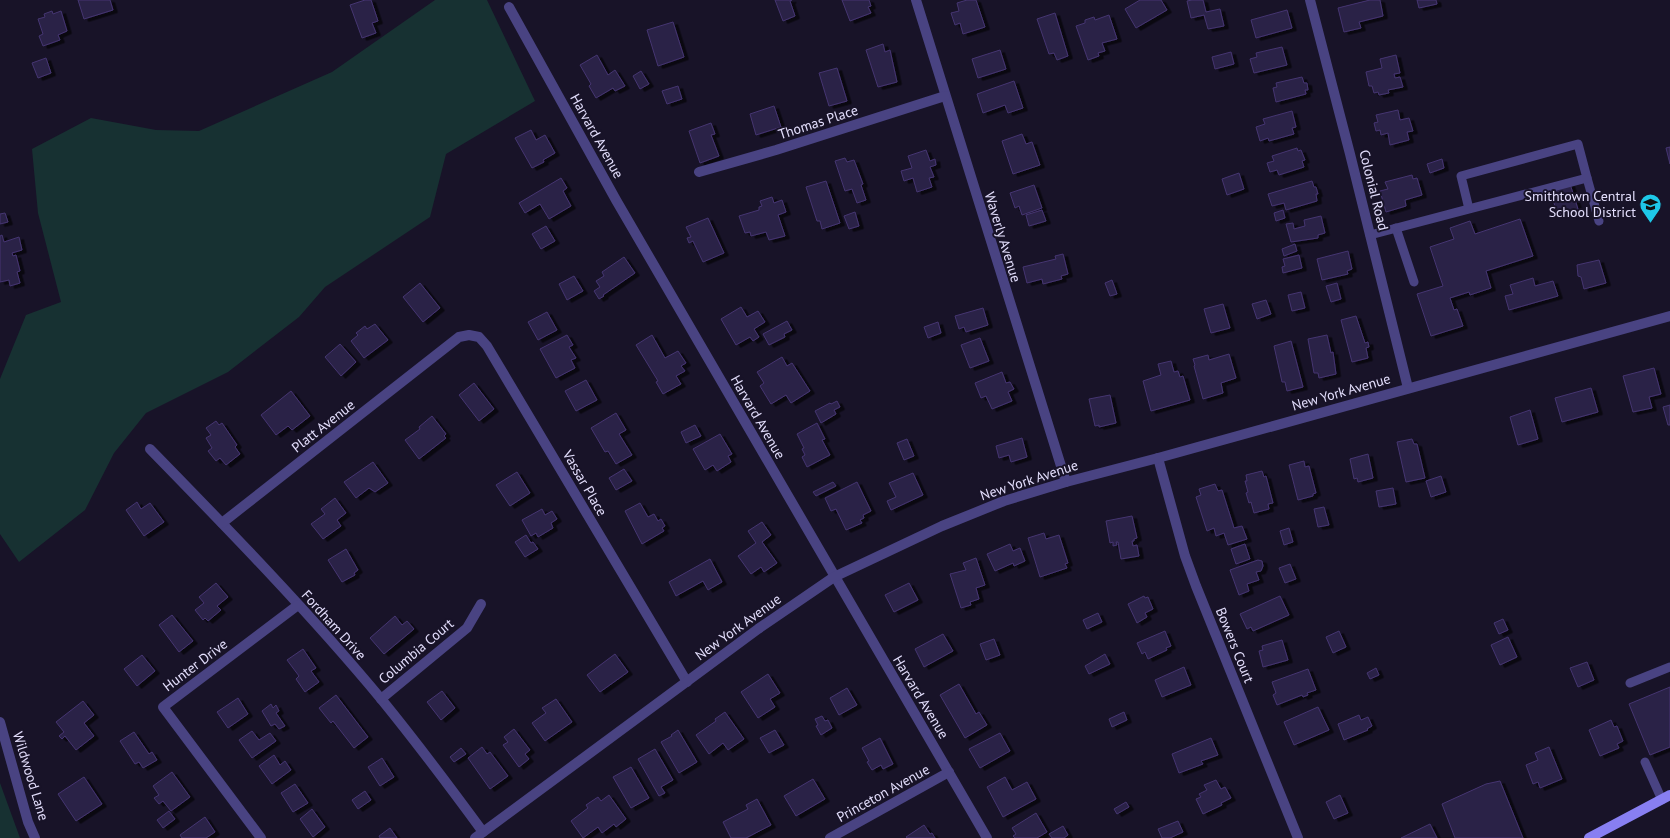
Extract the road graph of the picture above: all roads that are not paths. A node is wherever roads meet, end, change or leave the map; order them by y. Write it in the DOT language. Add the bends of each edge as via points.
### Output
graph roads {
  1 [pos="916,0"];
  2 [pos="1310,0"];
  3 [pos="509,7"];
  4 [pos="945,96"];
  5 [pos="699,172"];
  6 [pos="1587,178"];
  7 [pos="1469,209"];
  8 [pos="1599,221"];
  9 [pos="1396,228"];
  10 [pos="1370,235"];
  11 [pos="1414,282"];
  12 [pos="1670,316"];
  13 [pos="440,352"];
  14 [pos="1408,388"];
  15 [pos="150,449"];
  16 [pos="1158,458"];
  17 [pos="1066,482"];
  18 [pos="222,523"];
  19 [pos="834,577"];
  20 [pos="481,604"];
  21 [pos="298,605"];
  22 [pos="1670,667"];
  23 [pos="687,682"];
  24 [pos="1630,683"];
  25 [pos="381,699"];
  26 [pos="0,722"];
  27 [pos="1645,762"];
  28 [pos="949,772"];
  29 [pos="1666,798"];
  30 [pos="479,835"];
  31 [pos="36,838"];
  32 [pos="261,838"];
  33 [pos="830,838"];
  34 [pos="987,838"];
  35 [pos="1298,838"];
  36 [pos="1589,838"];
  1 -- 4 [label="street, Waverly Avenue"];
  2 -- 10 [label="street, Colonial Road"];
  3 -- 19 [label="street, Harvard Avenue" via="616,200"];
  4 -- 5 [label="street, Thomas Place"];
  4 -- 17 [label="street, Waverly Avenue"];
  6 -- 7 [label="lane"];
  6 -- 7 [label="lane" via="1578,144 1461,176"];
  6 -- 8 [label="lane"];
  7 -- 9 [label="lane"];
  9 -- 10 [label="lane"];
  9 -- 11 [label="lane"];
  10 -- 14 [label="street, Colonial Road"];
  12 -- 14 [label="street, New York Avenue"];
  13 -- 18 [label="street, Platt Avenue"];
  13 -- 23 [label="street, Vassar Place" via="459,338 469,335 479,337 487,346"];
  14 -- 16 [label="street, New York Avenue"];
  15 -- 18 [label="street, Fordham Drive"];
  16 -- 17 [label="street, New York Avenue"];
  16 -- 35 [label="street, Bowers Court" via="1185,556 1196,586"];
  17 -- 19 [label="street, New York Avenue" via="976,512"];
  18 -- 21 [label="street, Fordham Drive"];
  19 -- 23 [label="street, New York Avenue"];
  19 -- 28 [label="street, Harvard Avenue"];
  20 -- 25 [label="street, Columbia Court" via="467,628"];
  21 -- 25 [label="street, Fordham Drive"];
  21 -- 32 [label="street, Hunter Drive" via="163,707"];
  22 -- 24 [label="lane"];
  23 -- 30 [label="street, New York Avenue"];
  25 -- 30 [label="street, Fordham Drive" via="432,763"];
  26 -- 31 [label="street, Wildwood Lane" via="28,822"];
  27 -- 29 [label="lane"];
  28 -- 33 [label="street, Princeton Avenue"];
  28 -- 34 [label="street, Harvard Avenue"];
  29 -- 36 [label="main road"];
}
